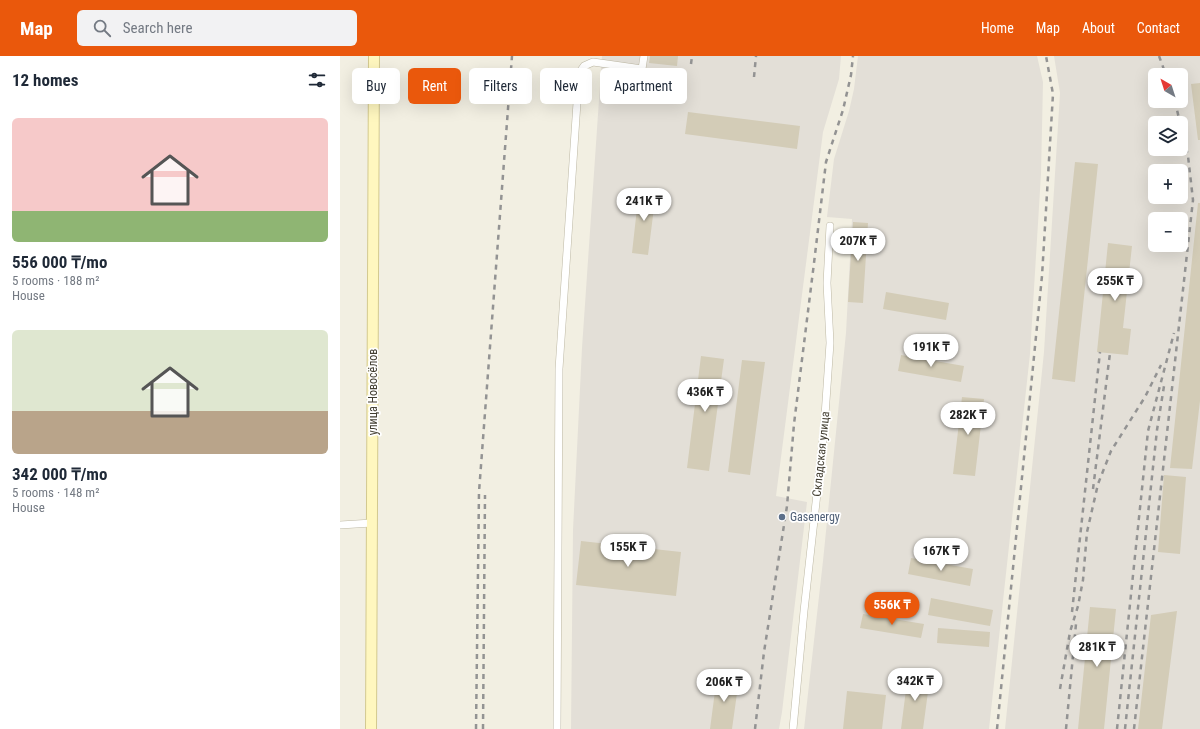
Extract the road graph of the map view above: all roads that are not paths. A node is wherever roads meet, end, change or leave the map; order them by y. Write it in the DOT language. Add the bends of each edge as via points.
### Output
graph roads {
  1 [pos="374,56"];
  2 [pos="644,56"];
  3 [pos="830,226"];
  4 [pos="372,523"];
  5 [pos="340,525"];
  6 [pos="371,729"];
  7 [pos="557,729"];
  8 [pos="793,729"];
  1 -- 4 [label="street, улица Новосёлов"];
  2 -- 7 [label="street" via="642,69 593,62 584,66 579,73 559,369"];
  3 -- 8 [label="street, Складская улица" via="827,283 830,343"];
  4 -- 5 [label="street"];
  4 -- 6 [label="street, улица Новосёлов"];
}
